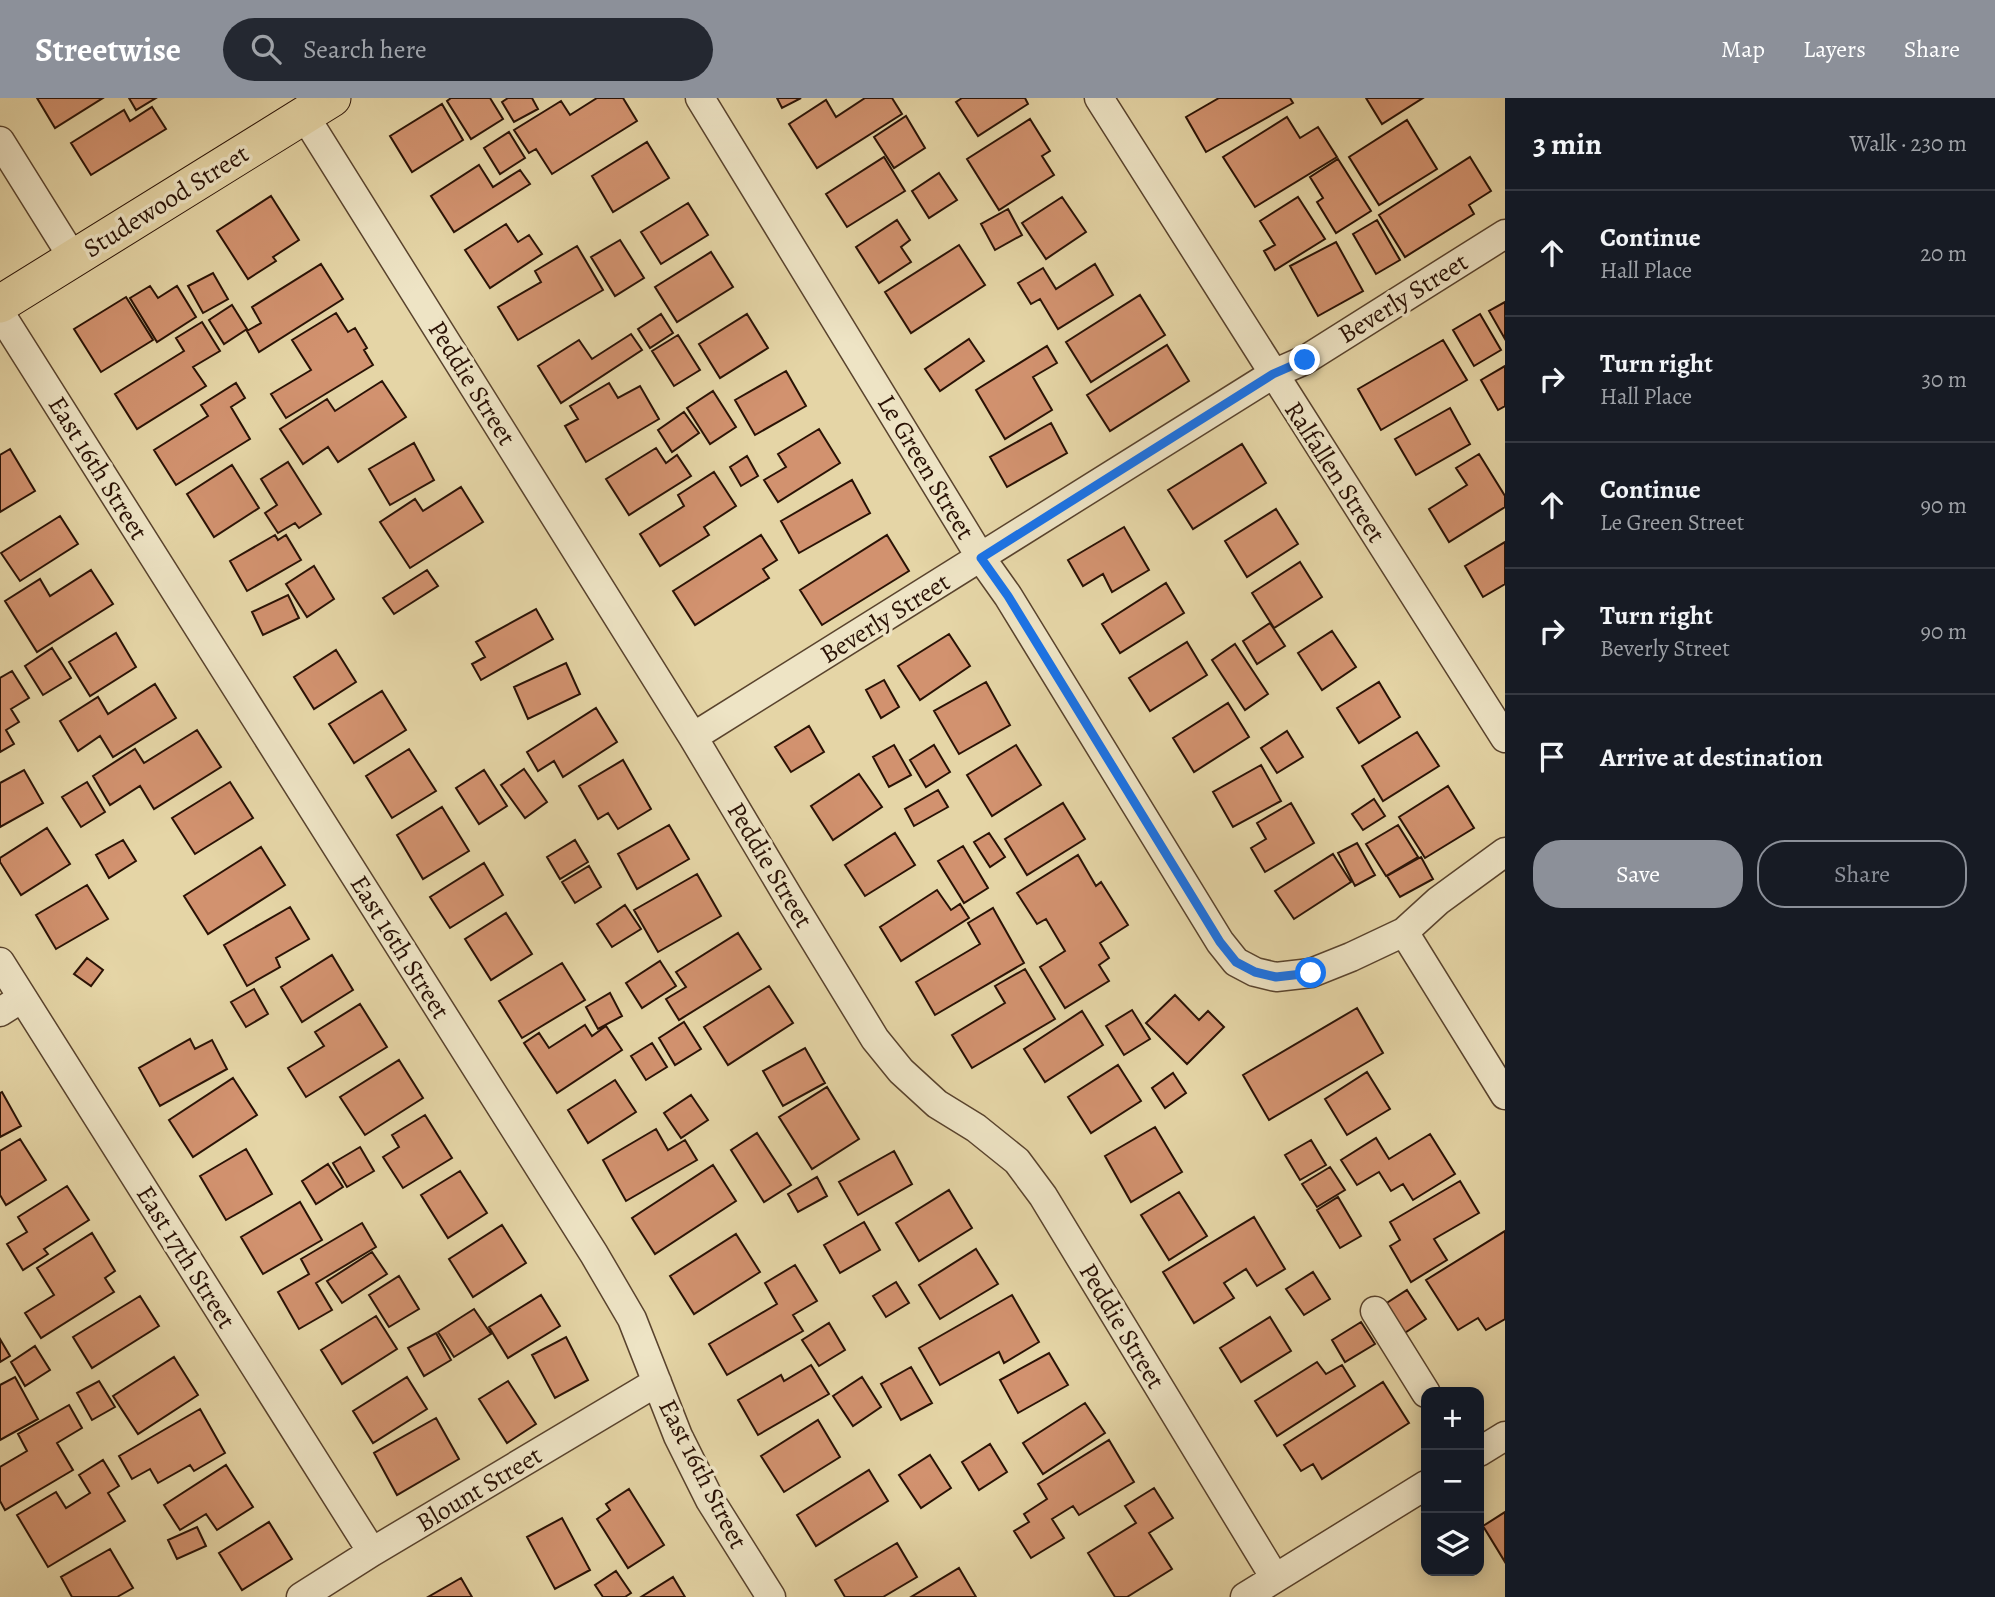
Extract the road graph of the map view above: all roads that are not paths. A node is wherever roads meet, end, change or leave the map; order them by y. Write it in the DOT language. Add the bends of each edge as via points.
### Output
graph roads {
  1 [pos="700,98"];
  2 [pos="1099,98"];
  3 [pos="318,106"];
  4 [pos="0,141"];
  5 [pos="1505,234"];
  6 [pos="74,258"];
  7 [pos="0,304"];
  8 [pos="0,313"];
  9 [pos="1273,374"];
  10 [pos="981,558"];
  11 [pos="694,737"];
  12 [pos="1505,738"];
  13 [pos="1505,852"];
  14 [pos="1404,932"];
  15 [pos="0,962"];
  16 [pos="11,1005"];
  17 [pos="1505,1095"];
  18 [pos="1374,1311"];
  19 [pos="657,1382"];
  20 [pos="1422,1387"];
  21 [pos="1505,1436"];
  22 [pos="1482,1450"];
  23 [pos="1421,1488"];
  24 [pos="372,1552"];
  25 [pos="1275,1578"];
  26 [pos="301,1597"];
  27 [pos="771,1597"];
  28 [pos="1245,1597"];
  1 -- 10 [label="street, Le Green Street"];
  2 -- 9 [label="street, Ralfallen Street"];
  3 -- 6 [label="main road, Studewood Street"];
  3 -- 11 [label="street, Peddie Street"];
  4 -- 6 [label="street"];
  5 -- 9 [label="street, Beverly Street" via="1305,360"];
  6 -- 7 [label="main road, Studewood Street"];
  8 -- 19 [label="street, East 16th Street" via="594,1254 632,1319"];
  9 -- 10 [label="street, Beverly Street"];
  9 -- 12 [label="street, Ralfallen Street"];
  10 -- 11 [label="street, Beverly Street"];
  10 -- 14 [label="street, Le Green Street" via="1236,962 1276,977 1311,973"];
  11 -- 25 [label="street, Peddie Street" via="875,1039 937,1104 1017,1161 1043,1196"];
  13 -- 14 [label="street, Le Green Street"];
  14 -- 17 [label="street"];
  15 -- 16 [label="street, East 17th Street"];
  16 -- 24 [label="street, East 17th Street"];
  18 -- 20 [label="street"];
  19 -- 24 [label="street, Blount Street"];
  19 -- 27 [label="street, East 16th Street" via="710,1500"];
  21 -- 22 [label="street"];
  23 -- 25 [label="street"];
  24 -- 26 [label="street, Blount Street"];
  25 -- 28 [label="street"];
}
